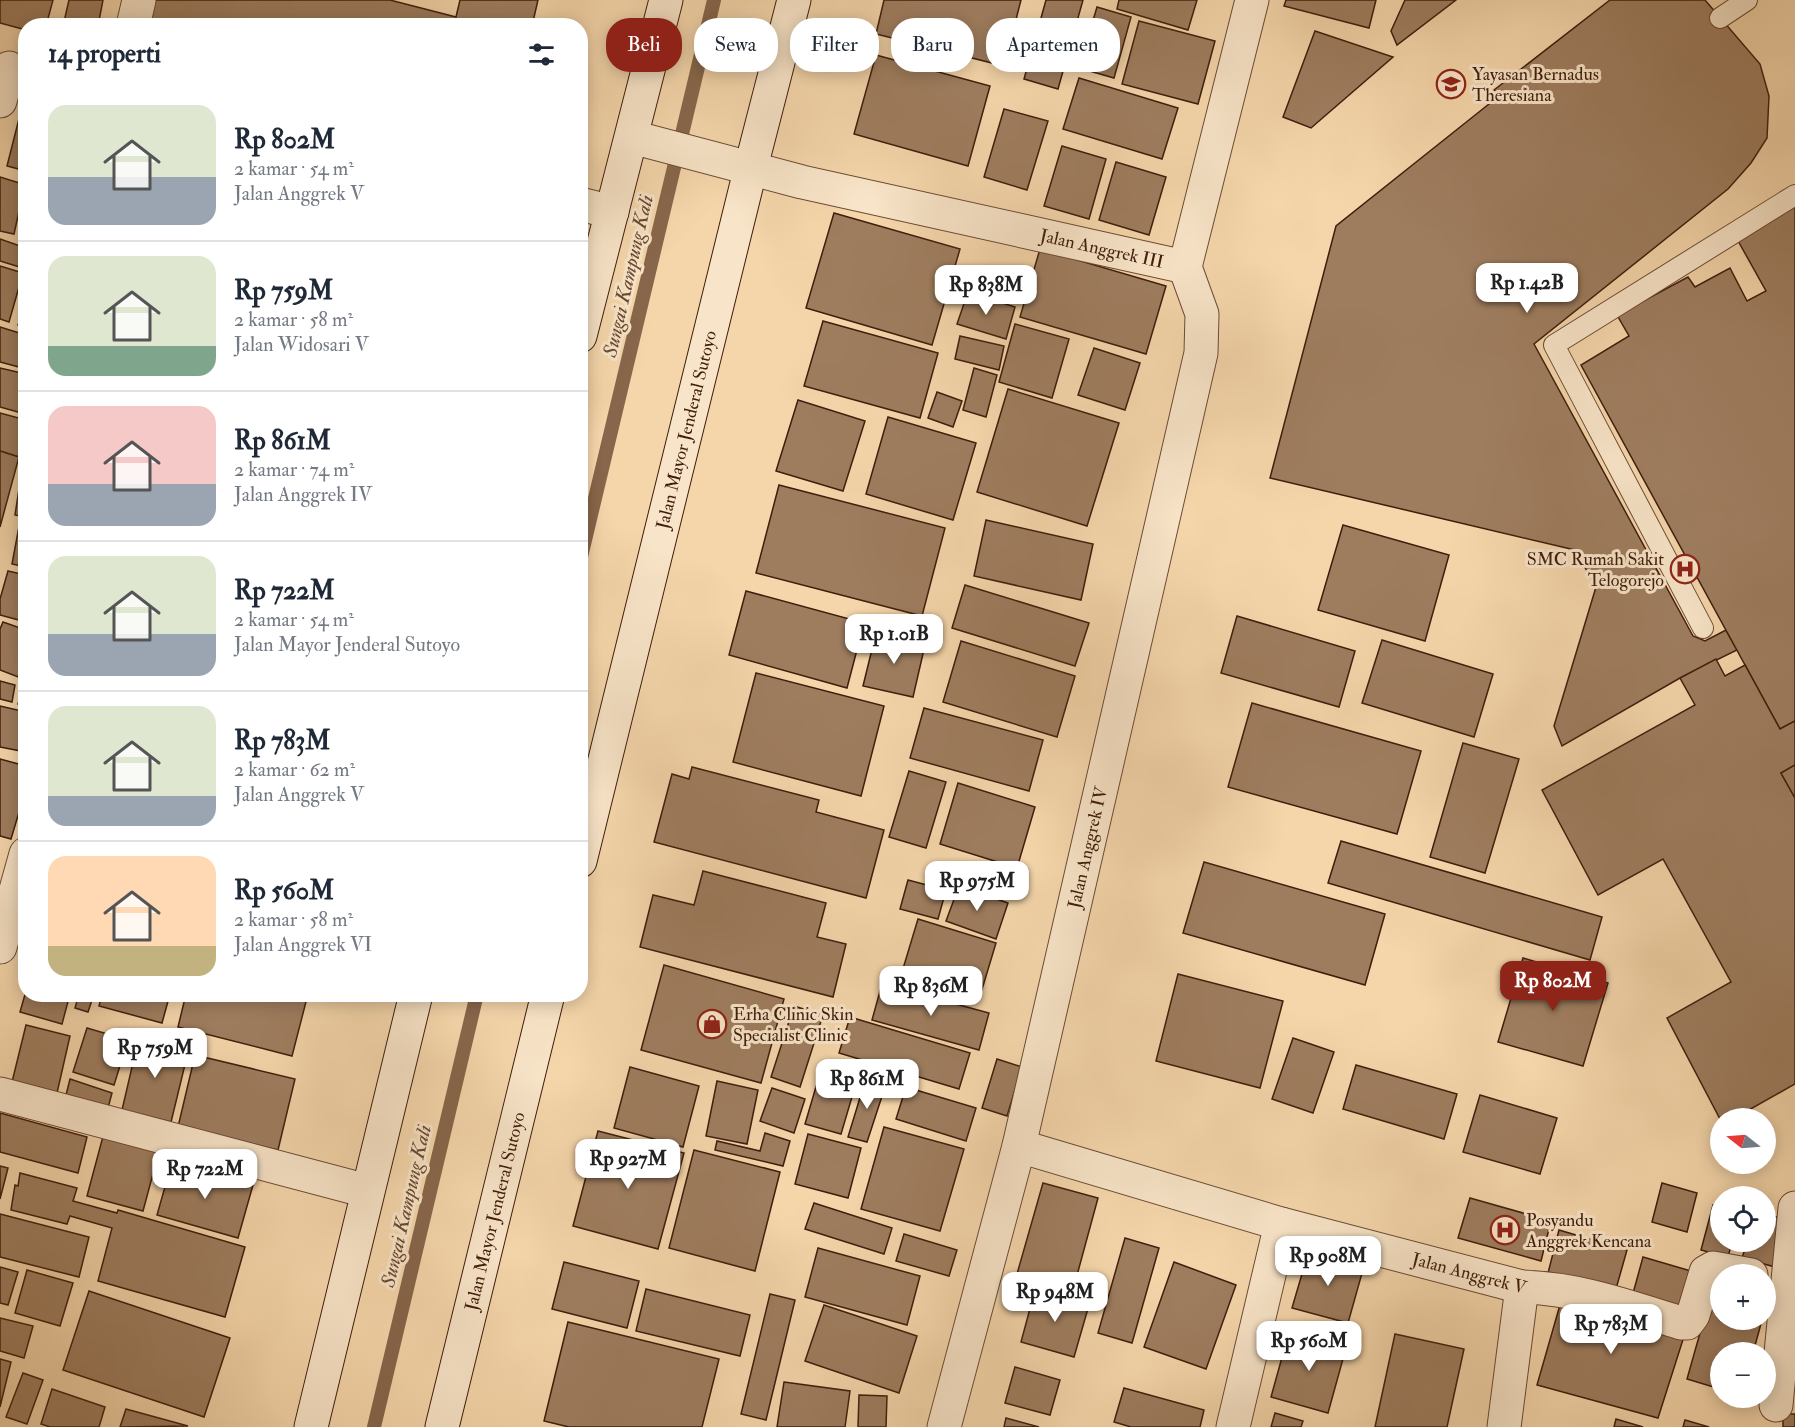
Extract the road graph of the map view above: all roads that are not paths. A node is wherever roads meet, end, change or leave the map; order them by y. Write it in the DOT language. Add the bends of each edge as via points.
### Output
graph roads {
  1 [pos="140,0"];
  2 [pos="666,0"];
  3 [pos="794,0"];
  4 [pos="1252,0"];
  5 [pos="1747,0"];
  6 [pos="135,18"];
  7 [pos="1720,18"];
  8 [pos="11,68"];
  9 [pos="0,101"];
  10 [pos="642,140"];
  11 [pos="743,165"];
  12 [pos="1795,195"];
  13 [pos="588,206"];
  14 [pos="612,212"];
  15 [pos="1185,267"];
  16 [pos="588,305"];
  17 [pos="1703,628"];
  18 [pos="588,827"];
  19 [pos="18,883"];
  20 [pos="0,947"];
  21 [pos="414,1002"];
  22 [pos="546,1002"];
  23 [pos="0,1094"];
  24 [pos="1019,1146"];
  25 [pos="367,1191"];
  26 [pos="1795,1208"];
  27 [pos="1281,1224"];
  28 [pos="1710,1270"];
  29 [pos="1777,1280"];
  30 [pos="1522,1287"];
  31 [pos="1782,1412"];
  32 [pos="311,1427"];
  33 [pos="442,1427"];
  34 [pos="944,1427"];
  35 [pos="1233,1427"];
  36 [pos="1504,1427"];
  1 -- 6 [label="street"];
  2 -- 10 [label="street"];
  3 -- 11 [label="street, Jalan Mayor Jenderal Sutoyo"];
  4 -- 15 [label="street, Jalan Anggrek III"];
  5 -- 7 [label="lane"];
  8 -- 9 [label="street"];
  10 -- 11 [label="street, Jalan Anggrek III"];
  10 -- 14 [label="street"];
  11 -- 15 [label="street, Jalan Anggrek III" via="802,182"];
  11 -- 18 [label="street, Jalan Mayor Jenderal Sutoyo"];
  12 -- 17 [label="lane" via="1554,345"];
  13 -- 14 [label="street"];
  14 -- 16 [label="street"];
  15 -- 24 [label="street, Jalan Anggrek IV" via="1202,314 1201,353"];
  19 -- 20 [label="street"];
  21 -- 25 [label="street"];
  22 -- 33 [label="street, Jalan Mayor Jenderal Sutoyo"];
  23 -- 25 [label="street"];
  24 -- 27 [label="street, Jalan Anggrek V"];
  24 -- 34 [label="street, Jalan Anggrek IV"];
  25 -- 32 [label="street"];
  26 -- 29 [label="street"];
  27 -- 30 [label="street, Jalan Anggrek V"];
  27 -- 35 [label="street"];
  28 -- 30 [label="street, Jalan Anggrek V" via="1687,1323 1588,1294"];
  29 -- 31 [label="street"];
  30 -- 36 [label="street"];
}
